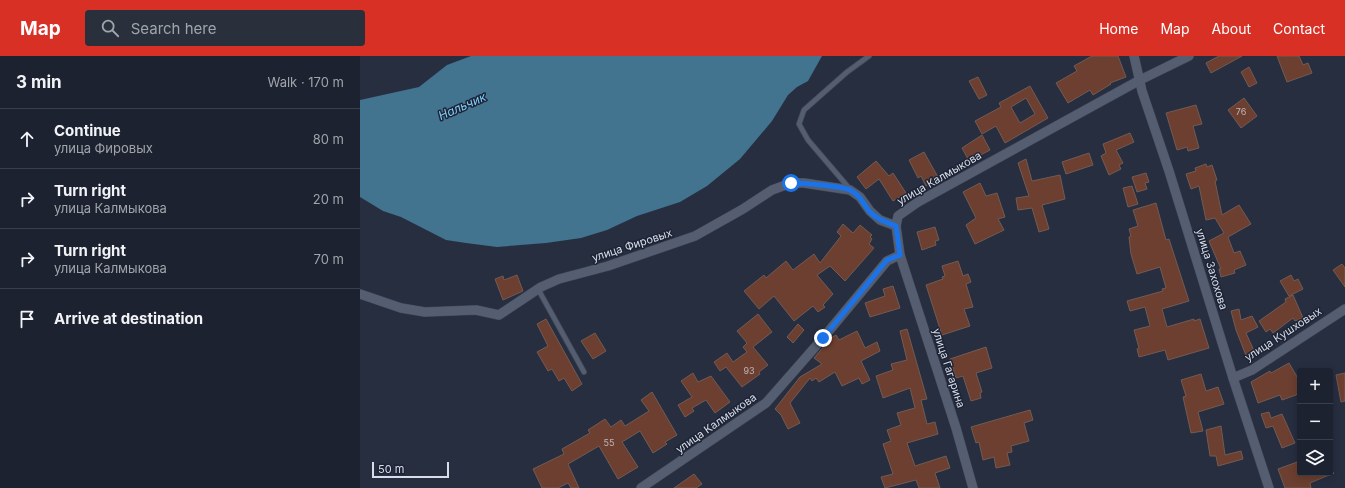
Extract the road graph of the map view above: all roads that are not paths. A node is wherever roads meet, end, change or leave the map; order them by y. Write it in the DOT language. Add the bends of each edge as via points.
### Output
graph roads {
  1 [pos="869,56"];
  2 [pos="1134,56"];
  3 [pos="1189,56"];
  4 [pos="1140,80"];
  5 [pos="850,190"];
  6 [pos="896,226"];
  7 [pos="900,255"];
  8 [pos="538,289"];
  9 [pos="360,294"];
  10 [pos="1345,309"];
  11 [pos="584,372"];
  12 [pos="1233,378"];
  13 [pos="641,488"];
  14 [pos="973,488"];
  15 [pos="1269,488"];
  1 -- 5 [label="lane" via="804,110 799,124 808,140"];
  2 -- 4 [label="street, улица Захохова"];
  3 -- 4 [label="street, улица Калмыкова"];
  4 -- 6 [label="street, улица Калмыкова" via="907,208 898,216"];
  4 -- 12 [label="street, улица Захохова"];
  5 -- 6 [label="street" via="860,197 880,220"];
  5 -- 8 [label="street, улица Фировых" via="791,183 772,190 743,210 680,242 559,279"];
  6 -- 7 [label="street"];
  7 -- 13 [label="street, улица Калмыкова" via="887,260 766,402"];
  7 -- 14 [label="street, улица Гагарина"];
  8 -- 9 [label="street, улица Фировых" via="499,315 476,310 425,312 401,308"];
  8 -- 11 [label="lane"];
  10 -- 12 [label="street, улица Кушховых" via="1252,370"];
  12 -- 15 [label="street, улица Захохова"];
}
